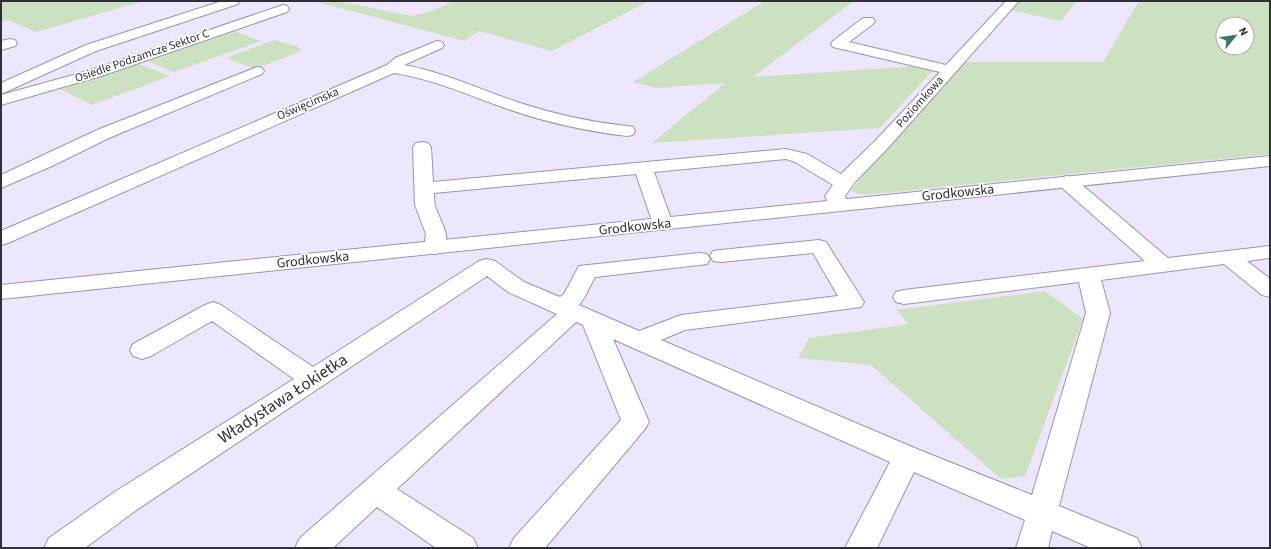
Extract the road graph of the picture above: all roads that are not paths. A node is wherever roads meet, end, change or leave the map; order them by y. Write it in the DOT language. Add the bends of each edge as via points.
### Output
graph roads {
  1 [pos="234,1"];
  2 [pos="1013,1"];
  3 [pos="262,2"];
  4 [pos="868,21"];
  5 [pos="437,44"];
  6 [pos="392,68"];
  7 [pos="949,70"];
  8 [pos="257,71"];
  9 [pos="1,89"];
  10 [pos="1,100"];
  11 [pos="627,131"];
  12 [pos="422,147"];
  13 [pos="1270,161"];
  14 [pos="644,168"];
  15 [pos="1,182"];
  16 [pos="1067,182"];
  17 [pos="844,184"];
  18 [pos="424,189"];
  19 [pos="838,205"];
  20 [pos="663,224"];
  21 [pos="1,239"];
  22 [pos="435,248"];
  23 [pos="1270,252"];
  24 [pos="487,254"];
  25 [pos="721,256"];
  26 [pos="1228,257"];
  27 [pos="699,259"];
  28 [pos="1163,265"];
  29 [pos="1088,274"];
  30 [pos="1270,290"];
  31 [pos="1,292"];
  32 [pos="904,297"];
  33 [pos="576,313"];
  34 [pos="638,340"];
  35 [pos="142,350"];
  36 [pos="314,380"];
  37 [pos="907,457"];
  38 [pos="375,490"];
  39 [pos="1042,512"];
  40 [pos="60,548"];
  41 [pos="311,548"];
  42 [pos="462,548"];
  43 [pos="525,548"];
  44 [pos="861,548"];
  45 [pos="1032,548"];
  46 [pos="1126,548"];
  1 -- 9 [label="street, Osiedle Podzamcze Sektor C" via="91,48"];
  2 -- 7 [label="street, Poziomkowa"];
  3 -- 10 [label="street, Osiedle Podzamcze Sektor C" via="283,9 77,79"];
  4 -- 7 [label="street" via="838,44"];
  5 -- 6 [label="street, Oświęcimska" via="400,60"];
  6 -- 11 [label="street" via="424,74 546,116 598,128"];
  6 -- 21 [label="street, Oświęcimska"];
  7 -- 17 [label="street, Poziomkowa"];
  8 -- 15 [label="street" via="103,134"];
  12 -- 18 [label="street"];
  13 -- 16 [label="street, Grodkowska"];
  14 -- 17 [label="street" via="786,154 801,158"];
  14 -- 18 [label="street"];
  14 -- 20 [label="street"];
  16 -- 19 [label="street, Grodkowska"];
  16 -- 28 [label="street"];
  17 -- 19 [label="street, Poziomkowa" via="835,196"];
  18 -- 22 [label="street" via="425,205 436,234"];
  19 -- 20 [label="street, Grodkowska"];
  20 -- 24 [label="street, Grodkowska"];
  22 -- 24 [label="street, Grodkowska"];
  22 -- 31 [label="street, Grodkowska"];
  23 -- 26 [label="street"];
  24 -- 33 [label="street" via="516,287"];
  24 -- 36 [label="street, Władysława Łokietka"];
  25 -- 34 [label="street" via="818,246 853,302 681,323"];
  26 -- 28 [label="street"];
  26 -- 30 [label="street"];
  27 -- 33 [label="street" via="587,271 573,298"];
  28 -- 29 [label="street"];
  29 -- 32 [label="street"];
  29 -- 39 [label="street" via="1098,313"];
  33 -- 34 [label="street"];
  33 -- 38 [label="street"];
  33 -- 43 [label="street" via="635,422"];
  34 -- 37 [label="street"];
  35 -- 36 [label="street" via="213,310"];
  36 -- 40 [label="street, Władysława Łokietka" via="124,502"];
  37 -- 39 [label="street"];
  37 -- 44 [label="street"];
  38 -- 41 [label="street"];
  38 -- 42 [label="street"];
  39 -- 45 [label="street"];
  39 -- 46 [label="street"];
}
